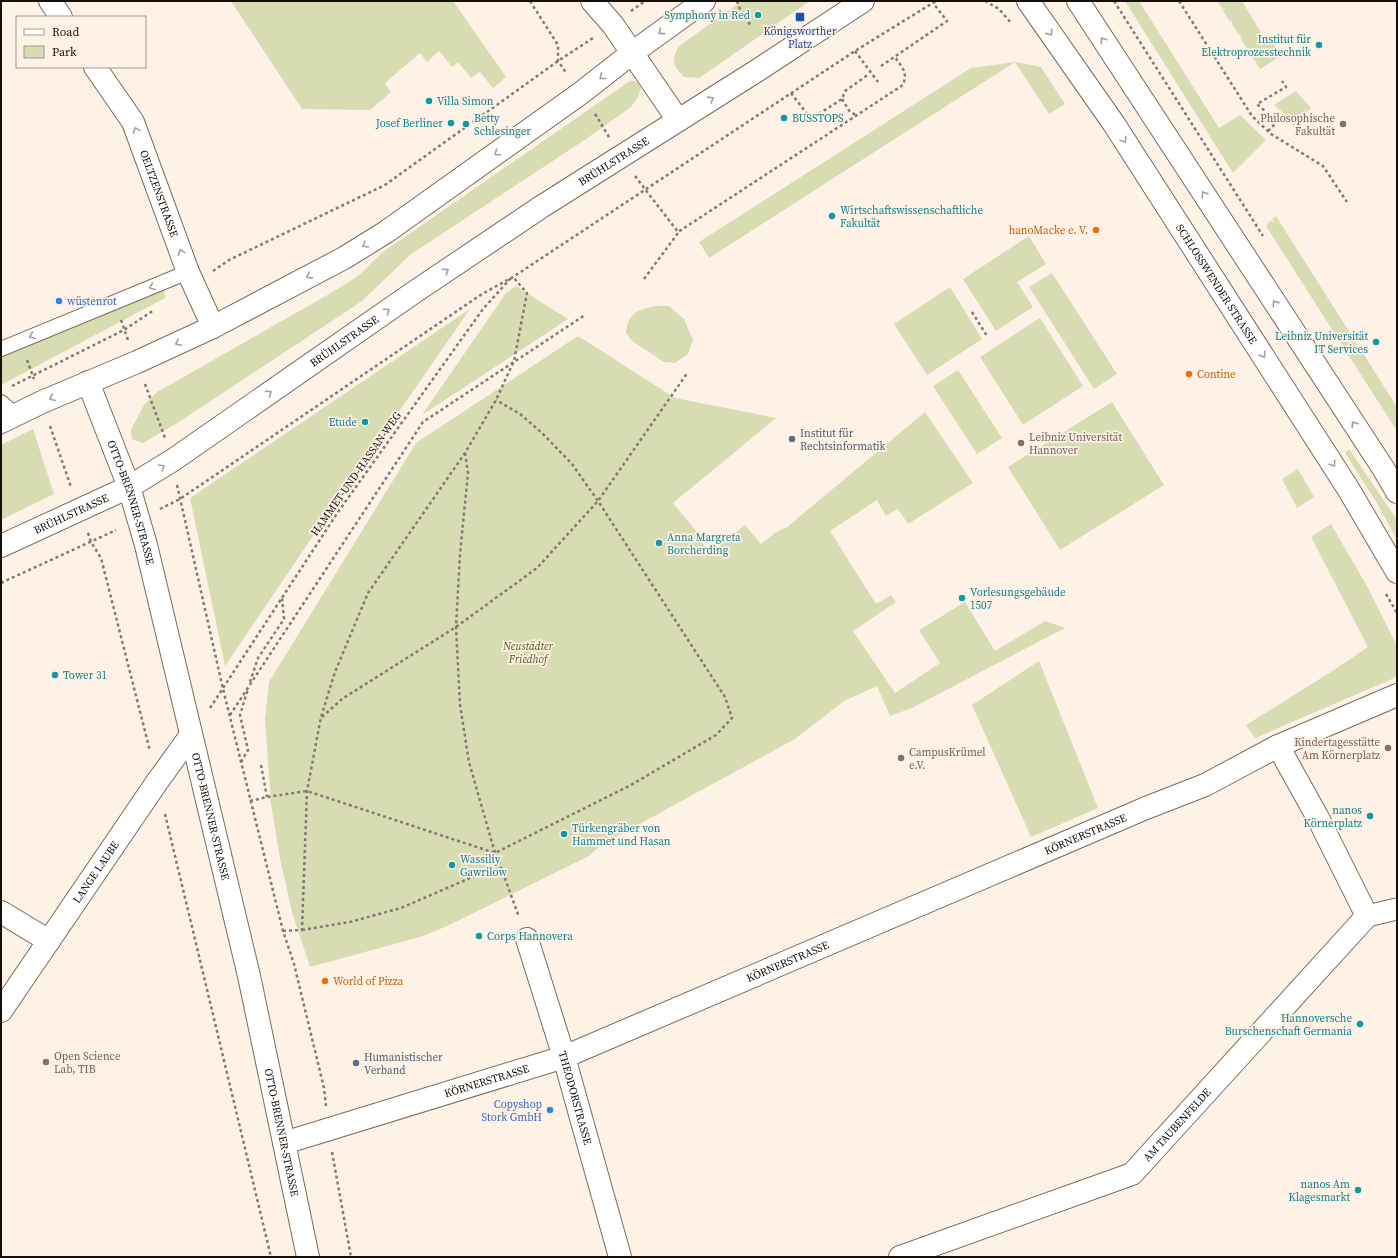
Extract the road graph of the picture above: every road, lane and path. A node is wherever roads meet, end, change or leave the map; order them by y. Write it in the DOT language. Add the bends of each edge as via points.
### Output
graph roads {
  1 [pos="50,1"];
  2 [pos="530,1"];
  3 [pos="592,1"];
  4 [pos="645,1"];
  5 [pos="704,1"];
  6 [pos="738,1"];
  7 [pos="854,1"];
  8 [pos="863,1"];
  9 [pos="1028,1"];
  10 [pos="1078,1"];
  11 [pos="1114,1"];
  12 [pos="1178,1"];
  13 [pos="934,2"];
  14 [pos="60,16"];
  15 [pos="834,20"];
  16 [pos="613,25"];
  17 [pos="751,26"];
  18 [pos="855,51"];
  19 [pos="632,53"];
  20 [pos="895,57"];
  21 [pos="558,61"];
  22 [pos="881,66"];
  23 [pos="96,68"];
  24 [pos="868,74"];
  25 [pos="1282,81"];
  26 [pos="878,82"];
  27 [pos="581,93"];
  28 [pos="791,93"];
  29 [pos="842,99"];
  30 [pos="856,115"];
  31 [pos="678,120"];
  32 [pos="1268,131"];
  33 [pos="621,156"];
  34 [pos="645,190"];
  35 [pos="1347,202"];
  36 [pos="678,232"];
  37 [pos="1265,240"];
  38 [pos="513,277"];
  39 [pos="191,278"];
  40 [pos="644,278"];
  41 [pos="156,308"];
  42 [pos="972,312"];
  43 [pos="585,315"];
  44 [pos="213,327"];
  45 [pos="987,336"];
  46 [pos="20,341"];
  47 [pos="1,349"];
  48 [pos="514,361"];
  49 [pos="688,372"];
  50 [pos="33,376"];
  51 [pos="88,382"];
  52 [pos="7,388"];
  53 [pos="496,400"];
  54 [pos="42,402"];
  55 [pos="6,413"];
  56 [pos="465,453"];
  57 [pos="173,460"];
  58 [pos="129,487"];
  59 [pos="1397,492"];
  60 [pos="180,499"];
  61 [pos="598,501"];
  62 [pos="79,511"];
  63 [pos="139,518"];
  64 [pos="91,542"];
  65 [pos="1,546"];
  66 [pos="1397,572"];
  67 [pos="1,583"];
  68 [pos="282,598"];
  69 [pos="456,628"];
  70 [pos="249,686"];
  71 [pos="223,689"];
  72 [pos="1397,695"];
  73 [pos="230,715"];
  74 [pos="322,717"];
  75 [pos="191,735"];
  76 [pos="1278,746"];
  77 [pos="241,763"];
  78 [pos="261,765"];
  79 [pos="157,782"];
  80 [pos="308,791"];
  81 [pos="267,797"];
  82 [pos="250,801"];
  83 [pos="495,853"];
  84 [pos="500,865"];
  85 [pos="1397,910"];
  86 [pos="1,912"];
  87 [pos="1368,916"];
  88 [pos="302,930"];
  89 [pos="283,931"];
  90 [pos="527,939"];
  91 [pos="49,941"];
  92 [pos="1,1011"];
  93 [pos="564,1057"];
  94 [pos="328,1130"];
  95 [pos="284,1143"];
  96 [pos="271,1257"];
  97 [pos="308,1257"];
  98 [pos="351,1257"];
  99 [pos="620,1257"];
  100 [pos="900,1257"];
  1 -- 14 [label="street"];
  2 -- 21 [label="path" via="558,45"];
  3 -- 16 [label="street"];
  4 -- 16 [label="path"];
  5 -- 19 [label="street, one-way"];
  6 -- 17 [label="path"];
  7 -- 15 [label="street"];
  8 -- 15 [label="street"];
  9 -- 66 [label="street, SCHLOSSWENDER STRASSE, one-way" via="1118,131 1349,490"];
  59 -- 10 [label="street, one-way"];
  11 -- 37 [label="path"];
  12 -- 32 [label="path" via="1252,116"];
  13 -- 18 [label="path"];
  13 -- 20 [label="path" via="946,21"];
  31 -- 15 [label="street, one-way"];
  16 -- 19 [label="street"];
  16 -- 21 [label="path"];
  18 -- 26 [label="path"];
  18 -- 28 [label="path"];
  19 -- 27 [label="street, one-way"];
  19 -- 31 [label="street"];
  20 -- 22 [label="path"];
  20 -- 30 [label="path" via="906,77 903,85"];
  21 -- 27 [label="path"];
  21 -- 39 [label="path" via="385,185"];
  39 -- 23 [label="street, OELTZENSTRASSE, one-way" via="133,122"];
  24 -- 29 [label="path" via="845,91"];
  25 -- 32 [label="path" via="1286,87 1257,104 1277,122"];
  27 -- 33 [label="path"];
  27 -- 44 [label="street, one-way" via="386,232 344,258"];
  28 -- 29 [label="path" via="811,119"];
  28 -- 34 [label="path"];
  29 -- 30 [label="path" via="850,112"];
  30 -- 36 [label="path"];
  31 -- 33 [label="street, BRÜHLSTRASSE"];
  32 -- 35 [label="path" via="1322,166"];
  33 -- 34 [label="path"];
  57 -- 33 [label="street, BRÜHLSTRASSE, one-way" via="413,293"];
  34 -- 36 [label="path"];
  34 -- 38 [label="path"];
  36 -- 40 [label="path"];
  38 -- 48 [label="path" via="527,294"];
  38 -- 60 [label="path" via="482,294"];
  38 -- 68 [label="path, HAMMET-UND-HASSAN-WEG" via="483,309 338,512"];
  39 -- 44 [label="street, OELTZENSTRASSE"];
  39 -- 46 [label="lane, one-way"];
  41 -- 50 [label="path" via="124,330"];
  42 -- 45 [label="path"];
  43 -- 48 [label="path"];
  44 -- 51 [label="street, one-way"];
  46 -- 47 [label="lane"];
  46 -- 50 [label="path"];
  48 -- 53 [label="path"];
  48 -- 70 [label="path" via="423,422"];
  49 -- 61 [label="path"];
  50 -- 52 [label="path"];
  50 -- 54 [label="path"];
  51 -- 54 [label="street, one-way"];
  51 -- 58 [label="street, OTTO-BRENNER-STRASSE"];
  53 -- 56 [label="path"];
  53 -- 61 [label="path" via="520,414 542,433 572,464"];
  54 -- 55 [label="street"];
  54 -- 62 [label="path"];
  56 -- 69 [label="path" via="468,473"];
  56 -- 74 [label="path" via="368,593 335,672"];
  58 -- 57 [label="street, BRÜHLSTRASSE, one-way"];
  57 -- 60 [label="path"];
  58 -- 62 [label="street, BRÜHLSTRASSE"];
  58 -- 63 [label="street, OTTO-BRENNER-STRASSE"];
  60 -- 63 [label="path"];
  60 -- 71 [label="path"];
  61 -- 69 [label="path" via="537,568"];
  61 -- 83 [label="path" via="725,697 732,718 716,735 631,785"];
  62 -- 64 [label="path"];
  62 -- 65 [label="street, BRÜHLSTRASSE"];
  63 -- 64 [label="path"];
  63 -- 75 [label="street, OTTO-BRENNER-STRASSE"];
  64 -- 67 [label="path"];
  64 -- 79 [label="path" via="101,558"];
  68 -- 70 [label="path" via="284,619 258,658"];
  68 -- 71 [label="path, HAMMET-UND-HASSAN-WEG"];
  69 -- 74 [label="path" via="342,699"];
  69 -- 83 [label="path" via="460,705 469,762"];
  70 -- 73 [label="path"];
  70 -- 77 [label="path" via="240,715 248,750"];
  71 -- 73 [label="path"];
  72 -- 76 [label="street, KÖRNERSTRASSE"];
  73 -- 77 [label="path"];
  74 -- 80 [label="path"];
  75 -- 79 [label="street, LANGE LAUBE"];
  75 -- 95 [label="street, OTTO-BRENNER-STRASSE" via="249,976"];
  76 -- 87 [label="street"];
  76 -- 93 [label="street, KÖRNERSTRASSE" via="1205,785"];
  77 -- 82 [label="path"];
  78 -- 81 [label="path"];
  79 -- 91 [label="street, LANGE LAUBE"];
  79 -- 96 [label="path"];
  80 -- 81 [label="path"];
  80 -- 83 [label="path"];
  80 -- 88 [label="path"];
  81 -- 82 [label="path"];
  82 -- 89 [label="path"];
  83 -- 84 [label="path"];
  84 -- 88 [label="path" via="401,908 350,922"];
  84 -- 90 [label="path"];
  85 -- 87 [label="street"];
  86 -- 91 [label="street"];
  87 -- 100 [label="street, AM TAUBENFELDE" via="1132,1174"];
  88 -- 89 [label="path"];
  89 -- 94 [label="path" via="294,964 324,1088"];
  90 -- 93 [label="street, THEODORSTRASSE"];
  91 -- 92 [label="street, LANGE LAUBE"];
  93 -- 94 [label="street, KÖRNERSTRASSE"];
  93 -- 99 [label="street, THEODORSTRASSE"];
  94 -- 95 [label="street, KÖRNERSTRASSE"];
  94 -- 98 [label="path"];
  95 -- 97 [label="street, OTTO-BRENNER-STRASSE"];
}
